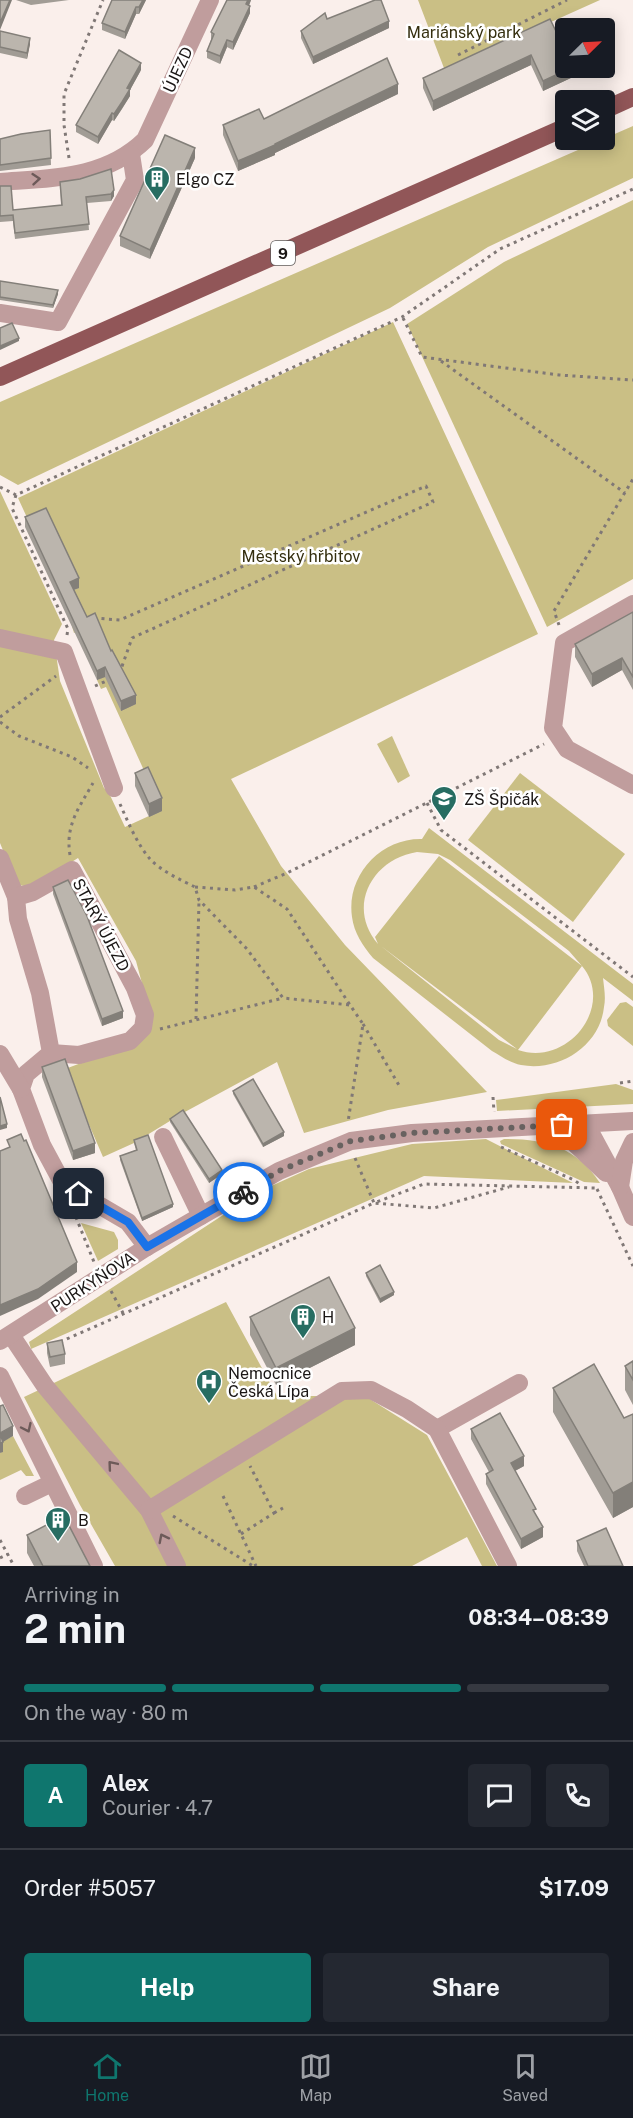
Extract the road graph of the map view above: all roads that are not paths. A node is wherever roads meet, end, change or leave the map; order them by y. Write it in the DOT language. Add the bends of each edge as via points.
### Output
graph roads {
  1 [pos="210,0"];
  2 [pos="633,97"];
  3 [pos="615,105"];
  4 [pos="555,132"];
  5 [pos="131,154"];
  6 [pos="0,182"];
  7 [pos="0,313"];
  8 [pos="0,377"];
  9 [pos="633,604"];
  10 [pos="0,638"];
  11 [pos="633,785"];
  12 [pos="114,788"];
  13 [pos="0,858"];
  14 [pos="16,897"];
  15 [pos="51,1053"];
  16 [pos="0,1054"];
  17 [pos="21,1089"];
  18 [pos="633,1121"];
  19 [pos="586,1124"];
  20 [pos="538,1126"];
  21 [pos="162,1137"];
  22 [pos="633,1142"];
  23 [pos="606,1188"];
  24 [pos="201,1215"];
  25 [pos="633,1216"];
  26 [pos="147,1247"];
  27 [pos="5,1338"];
  28 [pos="0,1376"];
  29 [pos="519,1383"];
  30 [pos="437,1429"];
  31 [pos="52,1483"];
  32 [pos="25,1496"];
  33 [pos="153,1508"];
  34 [pos="94,1566"];
  35 [pos="177,1566"];
  36 [pos="508,1566"];
  1 -- 5 [label="street, ÚJEZD" via="145,140"];
  2 -- 3 [label="main road"];
  4 -- 8 [label="main road, 9"];
  6 -- 5 [label="street, one-way" via="71,176"];
  5 -- 7 [label="street" via="135,180 58,322"];
  9 -- 11 [label="street" via="564,643 553,728 567,749"];
  10 -- 12 [label="street" via="67,659 102,772"];
  13 -- 14 [label="street"];
  14 -- 15 [label="street"];
  14 -- 15 [label="street, STARÝ ÚJEZD" via="72,870 135,988 145,1015 143,1028 130,1041 79,1055"];
  15 -- 17 [label="street" via="26,1074"];
  16 -- 17 [label="street"];
  17 -- 26 [label="street" via="42,1145 63,1184 128,1222"];
  18 -- 19 [label="street, PURKYŇOVA"];
  19 -- 20 [label="street, PURKYŇOVA"];
  19 -- 23 [label="street"];
  20 -- 23 [label="street" via="573,1142"];
  20 -- 24 [label="street, PURKYŇOVA" via="412,1133 351,1141 279,1171"];
  21 -- 24 [label="street"];
  22 -- 23 [label="street"];
  23 -- 25 [label="street"];
  24 -- 26 [label="street, PURKYŇOVA"];
  26 -- 27 [label="street, PURKYŇOVA"];
  33 -- 27 [label="street, one-way"];
  28 -- 31 [label="street, one-way"];
  29 -- 30 [label="street"];
  30 -- 33 [label="street" via="371,1390 342,1390 306,1421"];
  30 -- 36 [label="street"];
  31 -- 32 [label="street"];
  31 -- 34 [label="street"];
  35 -- 33 [label="street, one-way"];
}
